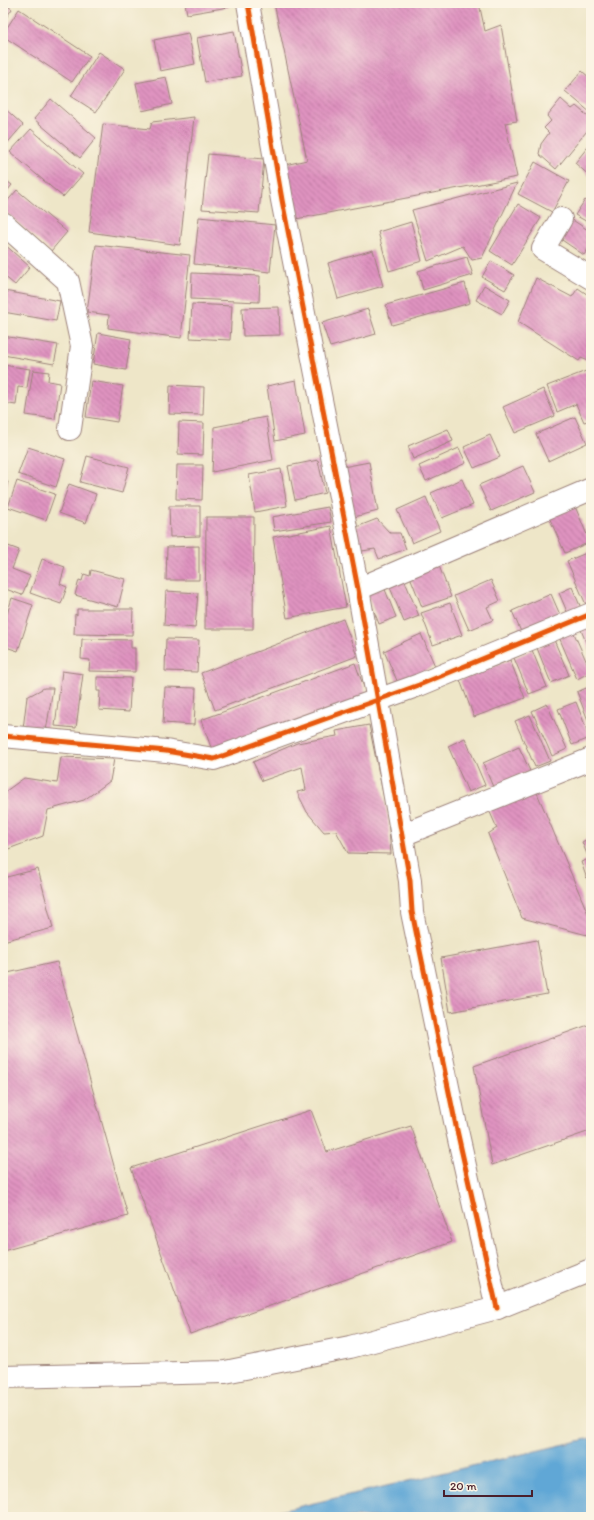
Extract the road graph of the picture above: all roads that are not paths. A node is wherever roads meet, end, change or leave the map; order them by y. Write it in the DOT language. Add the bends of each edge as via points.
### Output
graph roads {
  1 [pos="248,3"];
  2 [pos="561,219"];
  3 [pos="3,223"];
  4 [pos="591,278"];
  5 [pos="70,429"];
  6 [pos="591,489"];
  7 [pos="358,589"];
  8 [pos="591,614"];
  9 [pos="377,701"];
  10 [pos="3,736"];
  11 [pos="591,759"];
  12 [pos="402,835"];
  13 [pos="591,1270"];
  14 [pos="497,1308"];
  15 [pos="3,1377"];
  1 -- 7 [label="street" via="282,200"];
  2 -- 4 [label="street" via="543,249"];
  3 -- 5 [label="street" via="68,281 82,346"];
  6 -- 7 [label="street"];
  7 -- 9 [label="street"];
  8 -- 9 [label="street"];
  9 -- 10 [label="street" via="214,759"];
  9 -- 12 [label="street"];
  11 -- 12 [label="street"];
  12 -- 14 [label="street" via="414,919 456,1126"];
  13 -- 14 [label="street"];
  14 -- 15 [label="street" via="350,1347 225,1372"];
}
